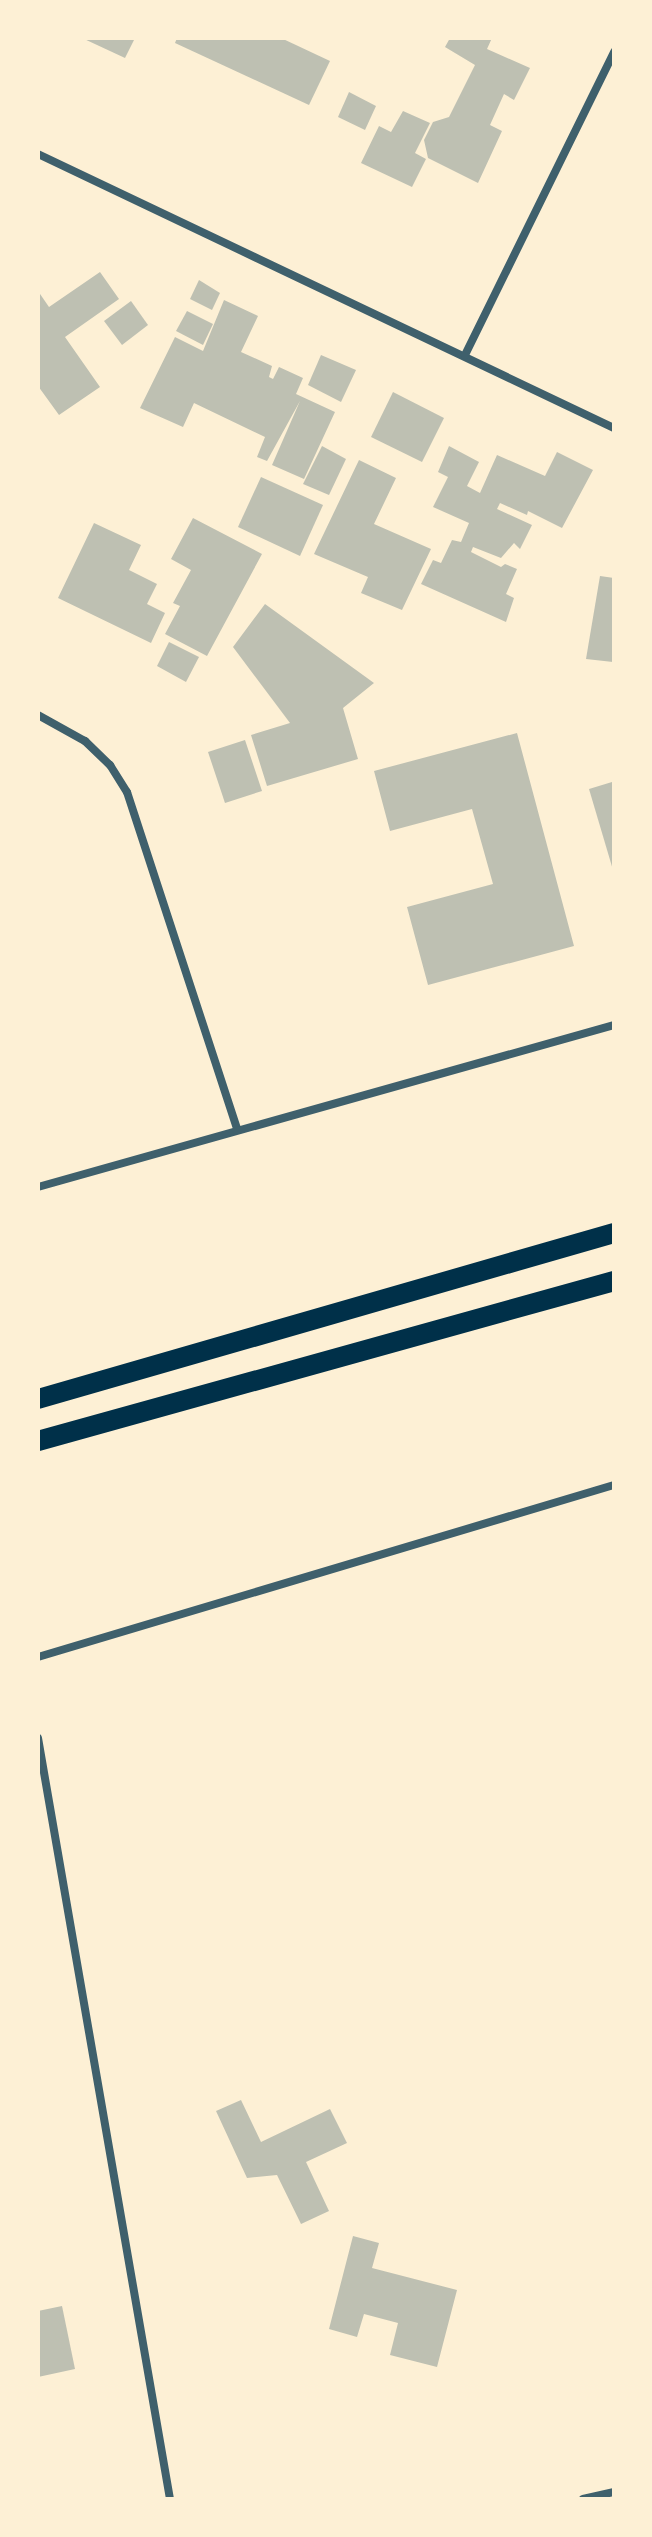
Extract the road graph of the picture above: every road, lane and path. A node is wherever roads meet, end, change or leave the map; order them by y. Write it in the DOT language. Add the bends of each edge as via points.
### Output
graph roads {
  1 [pos="614,52"];
  2 [pos="38,154"];
  3 [pos="465,355"];
  4 [pos="614,428"];
  5 [pos="38,715"];
  6 [pos="614,1025"];
  7 [pos="237,1129"];
  8 [pos="38,1187"];
  9 [pos="614,1233"];
  10 [pos="614,1281"];
  11 [pos="38,1399"];
  12 [pos="38,1441"];
  13 [pos="614,1485"];
  14 [pos="38,1657"];
  15 [pos="38,1738"];
  16 [pos="614,2492"];
  17 [pos="170,2499"];
  18 [pos="583,2499"];
  1 -- 3 [label="street"];
  2 -- 3 [label="street"];
  3 -- 4 [label="street"];
  5 -- 7 [label="street" via="85,741 110,765 127,792"];
  6 -- 7 [label="street"];
  7 -- 8 [label="street"];
  9 -- 11 [label="main road"];
  10 -- 12 [label="main road"];
  13 -- 14 [label="street"];
  15 -- 17 [label="street"];
  16 -- 18 [label="street"];
}
